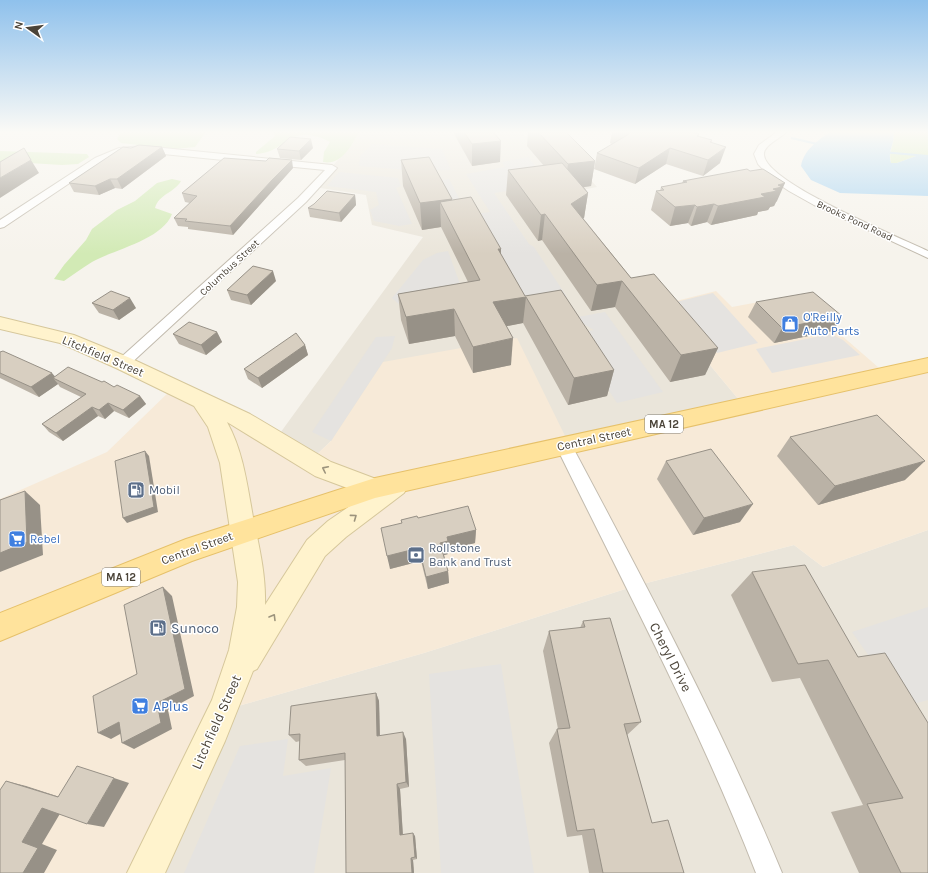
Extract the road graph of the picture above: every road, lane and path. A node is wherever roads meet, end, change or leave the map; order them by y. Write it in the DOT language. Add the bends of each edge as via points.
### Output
graph roads {
  1 [pos="77,173"];
  2 [pos="328,173"];
  3 [pos="771,173"];
  4 [pos="0,225"];
  5 [pos="928,255"];
  6 [pos="0,323"];
  7 [pos="123,363"];
  8 [pos="928,365"];
  9 [pos="202,402"];
  10 [pos="564,446"];
  11 [pos="400,483"];
  12 [pos="375,488"];
  13 [pos="243,531"];
  14 [pos="0,627"];
  15 [pos="238,674"];
  16 [pos="145,873"];
  17 [pos="769,873"];
  1 -- 4 [label="street, Columbus Street"];
  2 -- 7 [label="street, Columbus Street" via="302,200"];
  3 -- 5 [label="street, Brooks Pond Road" via="792,189 818,203"];
  6 -- 7 [label="main road, Litchfield Street" via="66,339"];
  7 -- 9 [label="main road, Litchfield Street"];
  8 -- 10 [label="main road, Central Street / MA 12"];
  12 -- 9 [label="main road, Litchfield Street, one-way" via="323,469 242,420"];
  9 -- 13 [label="main road, Litchfield Street" via="217,422 232,460"];
  10 -- 11 [label="main road, Central Street / MA 12"];
  10 -- 17 [label="street, Cheryl Drive" via="698,710"];
  11 -- 12 [label="main road, Central Street / MA 12"];
  15 -- 11 [label="main road, Central Street, one-way" via="316,548 337,529"];
  12 -- 13 [label="main road, Central Street / MA 12"];
  13 -- 14 [label="main road, Central Street / MA 12" via="186,551"];
  13 -- 15 [label="main road, Litchfield Street" via="251,575 252,607"];
  15 -- 16 [label="main road, Litchfield Street" via="224,710"];
}
